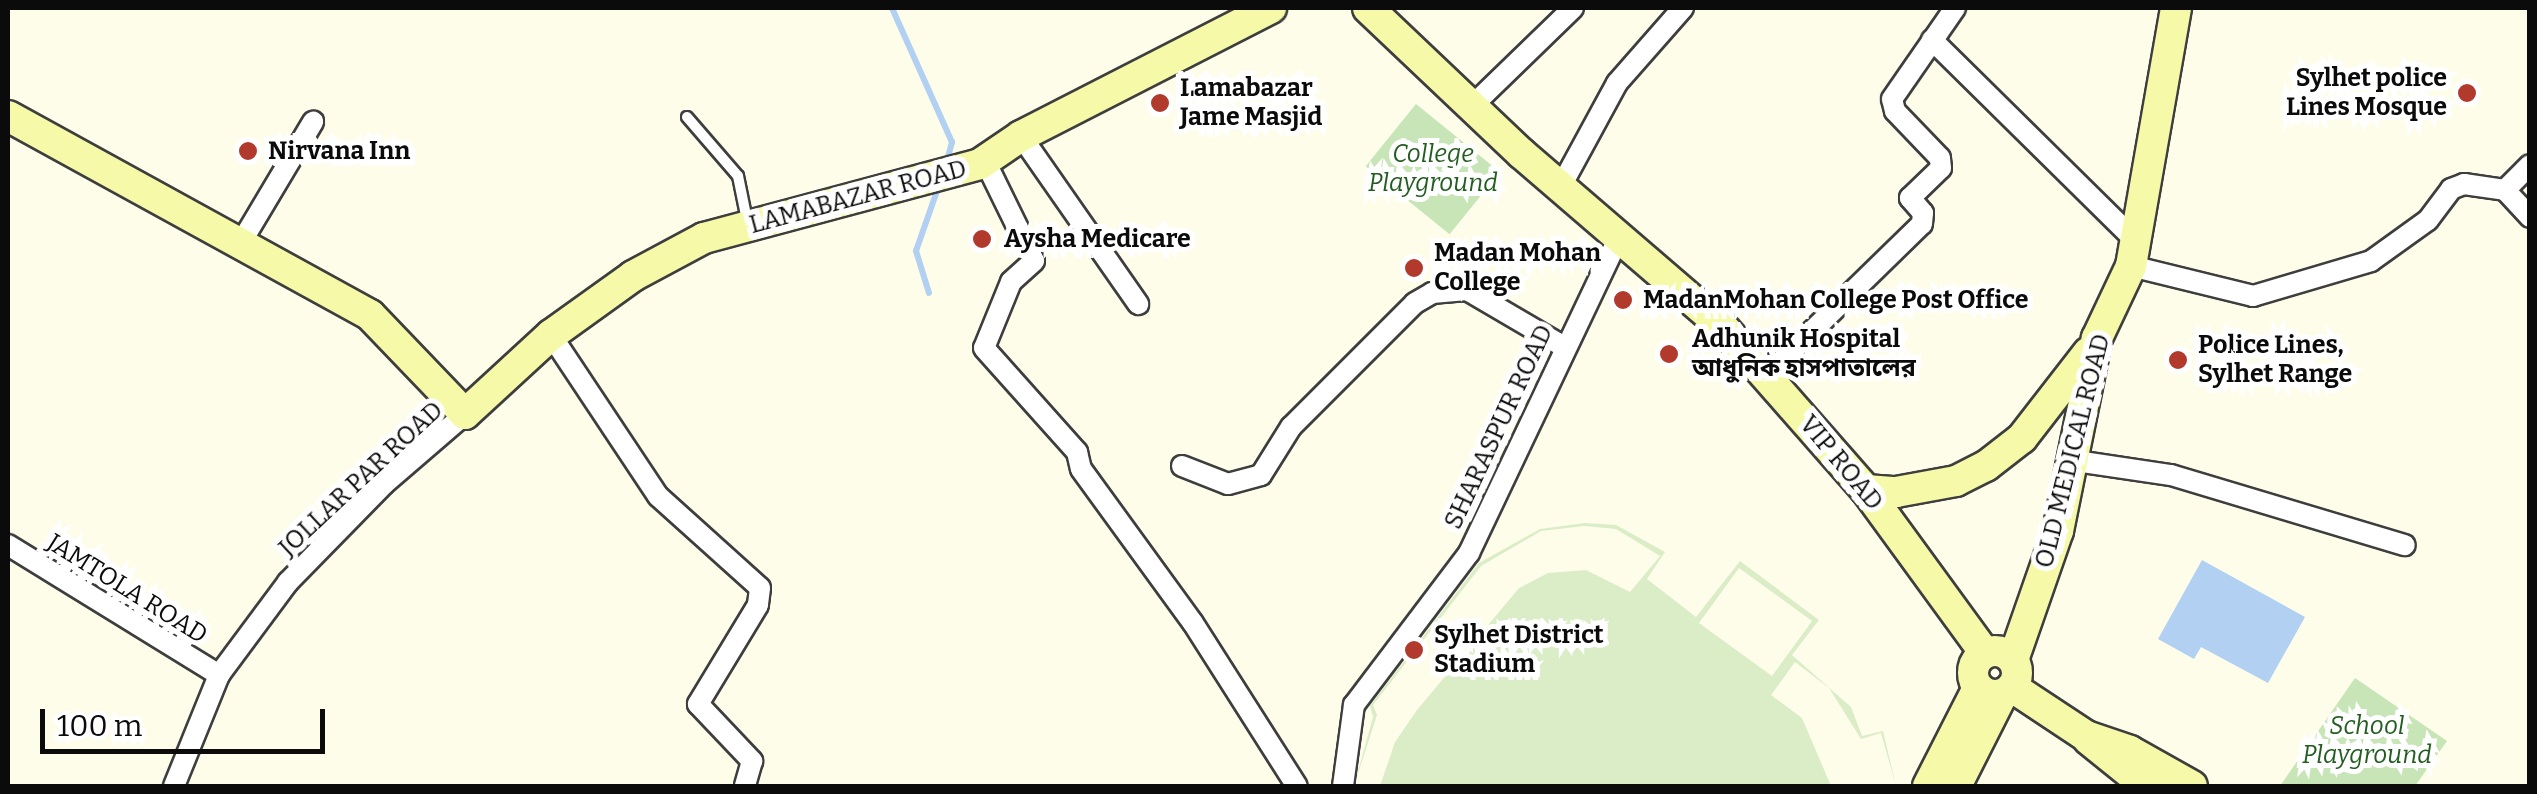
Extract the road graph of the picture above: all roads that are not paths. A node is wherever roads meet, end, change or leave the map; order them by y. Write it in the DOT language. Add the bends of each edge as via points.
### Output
graph roads {
  1 [pos="1270,8"];
  2 [pos="1368,8"];
  3 [pos="1574,8"];
  4 [pos="1683,8"];
  5 [pos="1955,8"];
  6 [pos="2176,8"];
  7 [pos="1932,40"];
  8 [pos="1471,106"];
  9 [pos="8,116"];
  10 [pos="687,117"];
  11 [pos="313,122"];
  12 [pos="1021,136"];
  13 [pos="982,162"];
  14 [pos="2530,165"];
  15 [pos="1560,188"];
  16 [pos="2506,190"];
  17 [pos="2530,216"];
  18 [pos="748,226"];
  19 [pos="1618,239"];
  20 [pos="242,241"];
  21 [pos="2132,252"];
  22 [pos="1138,304"];
  23 [pos="551,335"];
  24 [pos="2097,338"];
  25 [pos="1562,346"];
  26 [pos="1767,375"];
  27 [pos="466,414"];
  28 [pos="2076,461"];
  29 [pos="1182,466"];
  30 [pos="1866,490"];
  31 [pos="8,545"];
  32 [pos="2405,545"];
  33 [pos="220,675"];
  34 [pos="1998,677"];
  35 [pos="2086,736"];
  36 [pos="174,786"];
  37 [pos="745,786"];
  38 [pos="1297,786"];
  39 [pos="1343,786"];
  40 [pos="1928,786"];
  41 [pos="1956,786"];
  42 [pos="2146,786"];
  43 [pos="2192,786"];
  1 -- 12 [label="street, LAMABAZAR ROAD"];
  2 -- 8 [label="street, VIP ROAD"];
  3 -- 8 [label="street"];
  4 -- 15 [label="street" via="1617,83"];
  5 -- 7 [label="street"];
  6 -- 21 [label="street, OLD MEDICAL ROAD"];
  7 -- 21 [label="street"];
  7 -- 26 [label="street" via="1891,104 1940,158 1940,168 1910,198 1923,213 1922,224"];
  8 -- 15 [label="street, VIP ROAD"];
  9 -- 20 [label="street"];
  10 -- 18 [label="lane" via="738,176"];
  11 -- 20 [label="street"];
  12 -- 13 [label="street, LAMABAZAR ROAD"];
  12 -- 22 [label="street"];
  13 -- 18 [label="street, LAMABAZAR ROAD"];
  13 -- 38 [label="street" via="1034,261 1011,282 984,348 1077,452 1081,469 1193,623"];
  14 -- 16 [label="street"];
  15 -- 19 [label="street, VIP ROAD"];
  16 -- 17 [label="street"];
  16 -- 21 [label="street" via="2464,184 2451,189 2428,220 2370,261 2254,296"];
  18 -- 23 [label="street, LAMABAZAR ROAD" via="704,238 633,276"];
  19 -- 25 [label="street, SHARASPUR ROAD"];
  19 -- 26 [label="street, VIP ROAD"];
  20 -- 27 [label="street" via="370,314"];
  21 -- 24 [label="street, OLD MEDICAL ROAD"];
  23 -- 27 [label="street, LAMABAZAR ROAD"];
  23 -- 37 [label="street" via="658,496 760,588 758,604 698,704 752,761"];
  24 -- 28 [label="street, OLD MEDICAL ROAD"];
  24 -- 30 [label="street" via="2022,438 1986,466 1956,482"];
  25 -- 29 [label="street" via="1467,290 1432,294 1415,303 1291,427 1261,475 1228,484"];
  25 -- 39 [label="street, SHARASPUR ROAD" via="1469,553 1367,680 1354,706"];
  26 -- 30 [label="street, VIP ROAD"];
  27 -- 33 [label="street, JOLLAR PAR ROAD" via="384,484 288,582"];
  28 -- 32 [label="street" via="2171,475"];
  28 -- 34 [label="street, OLD MEDICAL ROAD"];
  30 -- 34 [label="street, VIP ROAD"];
  31 -- 33 [label="street, JAMTOLA ROAD"];
  33 -- 36 [label="street, JOLLAR PAR ROAD"];
  34 -- 35 [label="street"];
  34 -- 40 [label="street"];
  34 -- 41 [label="street"];
  35 -- 42 [label="street"];
  35 -- 43 [label="street" via="2130,750"];
}
